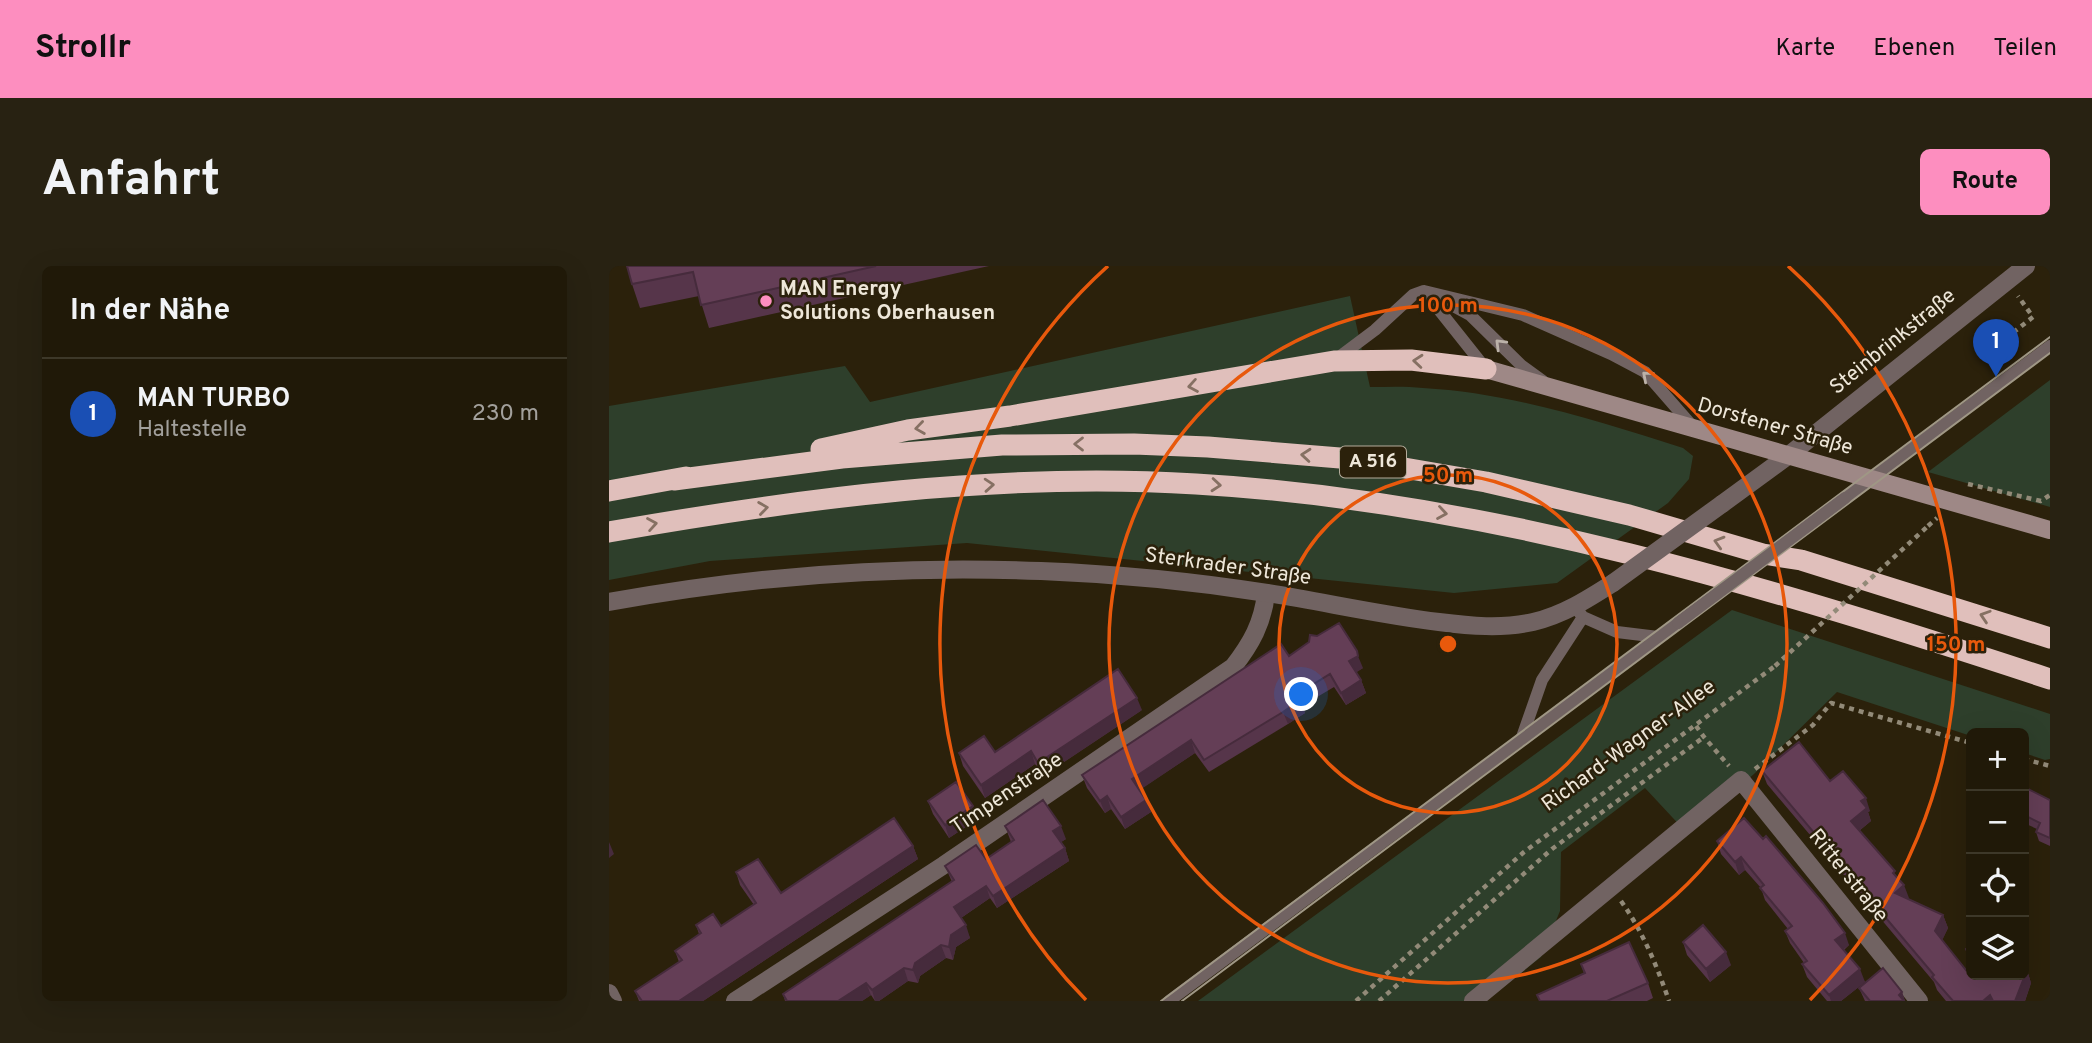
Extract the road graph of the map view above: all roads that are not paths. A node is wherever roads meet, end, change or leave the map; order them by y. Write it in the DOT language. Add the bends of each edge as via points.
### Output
graph roads {
  1 [pos="2026,266"];
  2 [pos="1424,291"];
  3 [pos="2050,346"];
  4 [pos="1334,361"];
  5 [pos="1486,369"];
  6 [pos="1552,388"];
  7 [pos="1693,427"];
  8 [pos="1789,454"];
  9 [pos="1872,479"];
  10 [pos="674,480"];
  11 [pos="609,491"];
  12 [pos="2050,530"];
  13 [pos="609,532"];
  14 [pos="1266,593"];
  15 [pos="609,601"];
  16 [pos="1579,612"];
  17 [pos="1658,637"];
  18 [pos="2050,638"];
  19 [pos="2050,679"];
  20 [pos="1521,740"];
  21 [pos="609,993"];
  22 [pos="613,1001"];
  23 [pos="735,1001"];
  24 [pos="1169,1001"];
  25 [pos="1473,1001"];
  26 [pos="1919,1001"];
  1 -- 8 [label="street, Steinbrinkstraße"];
  2 -- 4 [label="lane" via="1413,295"];
  2 -- 5 [label="lane"];
  6 -- 2 [label="lane, one-way" via="1521,365 1471,315"];
  7 -- 2 [label="lane, one-way" via="1645,372 1611,354 1523,315"];
  3 -- 9 [label="lane"];
  5 -- 4 [label="highway, one-way" via="1411,360"];
  4 -- 10 [label="highway, one-way" via="908,430"];
  5 -- 6 [label="main road, Dorstener Straße"];
  6 -- 7 [label="main road, Dorstener Straße"];
  7 -- 8 [label="main road, Dorstener Straße"];
  8 -- 9 [label="main road, Dorstener Straße"];
  8 -- 16 [label="street, Sterkrader Straße, bridge"];
  9 -- 12 [label="main road, Dorstener Straße"];
  9 -- 17 [label="lane, bridge"];
  10 -- 11 [label="highway, A 516"];
  18 -- 10 [label="highway, A 516, one-way" via="1801,560 1763,554 1629,514 1486,482 1352,459 1196,446 1002,444 842,458"];
  13 -- 19 [label="highway, A 516, one-way" via="854,495 999,484 1194,484 1280,491 1448,514 1558,537 1770,592"];
  14 -- 15 [label="street, Sterkrader Straße" via="1116,575 972,570 816,575"];
  14 -- 16 [label="street, Sterkrader Straße" via="1420,620 1500,626"];
  14 -- 23 [label="street, Timpenstraße" via="1265,610 1252,641 1233,667"];
  16 -- 17 [label="lane" via="1617,632"];
  16 -- 20 [label="lane" via="1542,680"];
  17 -- 20 [label="lane"];
  20 -- 24 [label="lane"];
  21 -- 22 [label="street"];
  25 -- 26 [label="street, Ritterstraße" via="1741,780"];
}
